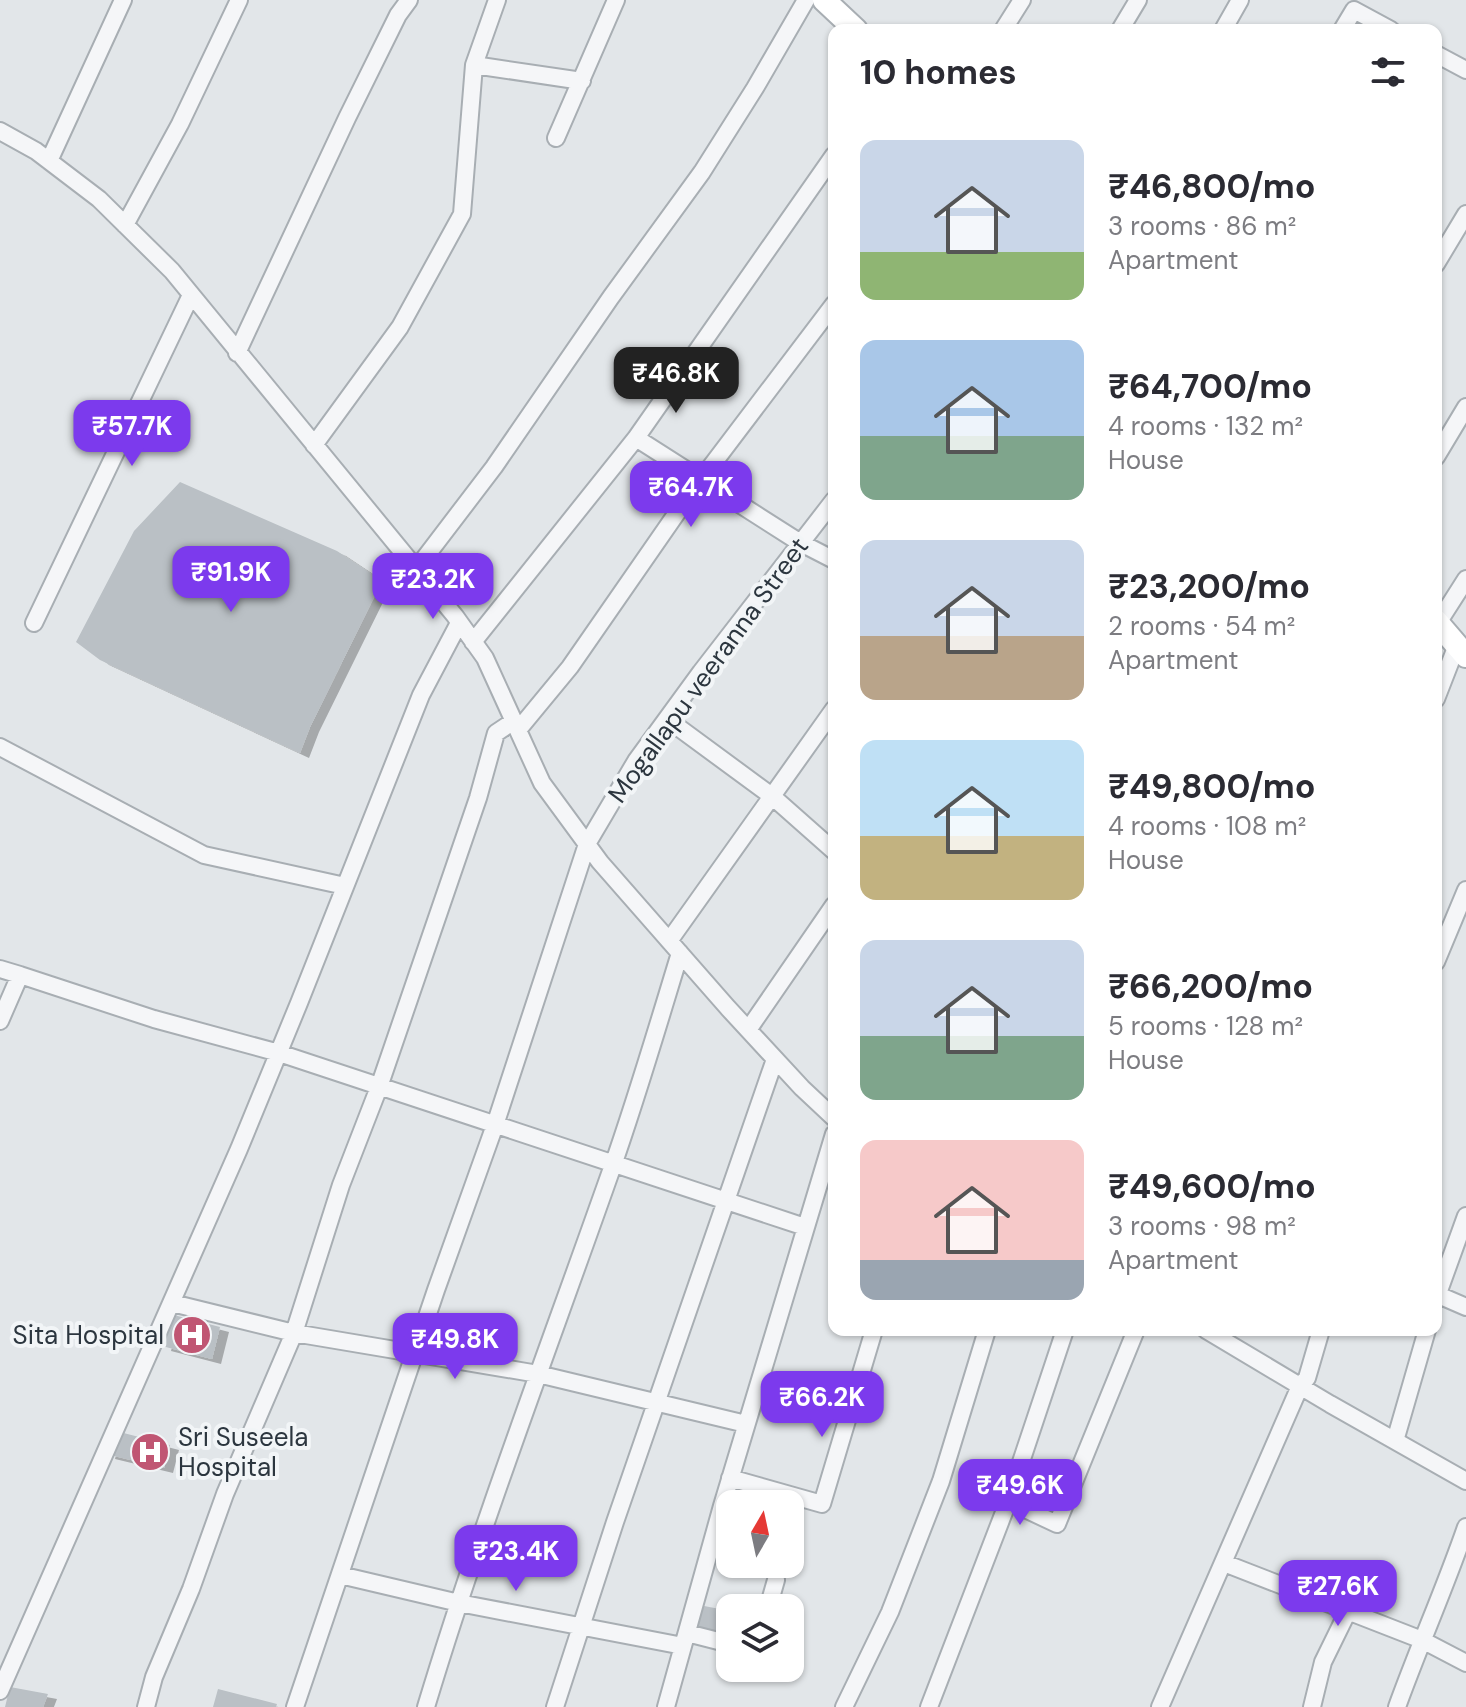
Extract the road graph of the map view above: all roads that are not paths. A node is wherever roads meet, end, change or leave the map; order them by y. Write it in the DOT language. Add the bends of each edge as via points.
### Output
graph roads {
  1 [pos="123,0"];
  2 [pos="239,0"];
  3 [pos="409,0"];
  4 [pos="497,0"];
  5 [pos="616,0"];
  6 [pos="806,0"];
  7 [pos="824,0"];
  8 [pos="1022,0"];
  9 [pos="1138,0"];
  10 [pos="1240,0"];
  11 [pos="850,24"];
  12 [pos="1007,24"];
  13 [pos="1124,24"];
  14 [pos="1226,24"];
  15 [pos="1346,24"];
  16 [pos="1380,24"];
  17 [pos="1442,59"];
  18 [pos="474,65"];
  19 [pos="1466,70"];
  20 [pos="582,81"];
  21 [pos="0,131"];
  22 [pos="556,138"];
  23 [pos="49,161"];
  24 [pos="828,164"];
  25 [pos="1466,214"];
  26 [pos="125,225"];
  27 [pos="1442,254"];
  28 [pos="191,295"];
  29 [pos="828,312"];
  30 [pos="237,353"];
  31 [pos="1466,407"];
  32 [pos="636,438"];
  33 [pos="314,445"];
  34 [pos="1442,447"];
  35 [pos="701,480"];
  36 [pos="828,507"];
  37 [pos="799,542"];
  38 [pos="828,557"];
  39 [pos="417,568"];
  40 [pos="1466,579"];
  41 [pos="1442,615"];
  42 [pos="34,623"];
  43 [pos="459,623"];
  44 [pos="1442,628"];
  45 [pos="473,642"];
  46 [pos="1462,651"];
  47 [pos="1442,688"];
  48 [pos="828,718"];
  49 [pos="667,719"];
  50 [pos="516,726"];
  51 [pos="0,747"];
  52 [pos="773,797"];
  53 [pos="587,844"];
  54 [pos="828,846"];
  55 [pos="345,886"];
  56 [pos="1466,890"];
  57 [pos="828,914"];
  58 [pos="674,947"];
  59 [pos="1442,948"];
  60 [pos="0,969"];
  61 [pos="20,975"];
  62 [pos="0,1021"];
  63 [pos="748,1030"];
  64 [pos="279,1053"];
  65 [pos="775,1059"];
  66 [pos="379,1087"];
  67 [pos="828,1112"];
  68 [pos="495,1125"];
  69 [pos="828,1153"];
  70 [pos="614,1164"];
  71 [pos="727,1201"];
  72 [pos="1466,1216"];
  73 [pos="805,1227"];
  74 [pos="1442,1280"];
  75 [pos="1442,1298"];
  76 [pos="172,1303"];
  77 [pos="1466,1307"];
  78 [pos="294,1333"];
  79 [pos="872,1336"];
  80 [pos="985,1336"];
  81 [pos="1063,1336"];
  82 [pos="1134,1336"];
  83 [pos="1219,1336"];
  84 [pos="1319,1336"];
  85 [pos="1425,1336"];
  86 [pos="414,1354"];
  87 [pos="538,1374"];
  88 [pos="1300,1386"];
  89 [pos="658,1403"];
  90 [pos="746,1424"];
  91 [pos="1395,1441"];
  92 [pos="730,1478"];
  93 [pos="1466,1481"];
  94 [pos="1008,1501"];
  95 [pos="1466,1527"];
  96 [pos="1224,1563"];
  97 [pos="340,1575"];
  98 [pos="776,1580"];
  99 [pos="772,1594"];
  100 [pos="459,1603"];
  101 [pos="1348,1611"];
  102 [pos="582,1625"];
  103 [pos="685,1639"];
  104 [pos="1422,1640"];
  105 [pos="716,1642"];
  106 [pos="1466,1663"];
  107 [pos="0,1691"];
  108 [pos="146,1707"];
  109 [pos="295,1707"];
  110 [pos="426,1707"];
  111 [pos="555,1707"];
  112 [pos="666,1707"];
  113 [pos="844,1707"];
  114 [pos="929,1707"];
  115 [pos="1160,1707"];
  116 [pos="1312,1707"];
  117 [pos="1397,1707"];
  1 -- 23 [label="street"];
  2 -- 26 [label="street"];
  3 -- 30 [label="street" via="347,118"];
  4 -- 18 [label="street"];
  5 -- 20 [label="street"];
  6 -- 39 [label="street" via="702,172"];
  7 -- 11 [label="main road"];
  8 -- 12 [label="street"];
  9 -- 13 [label="street"];
  10 -- 14 [label="street"];
  15 -- 16 [label="street" via="1354,10"];
  17 -- 19 [label="street"];
  18 -- 20 [label="street"];
  18 -- 33 [label="street" via="462,214 400,327"];
  20 -- 22 [label="street"];
  21 -- 23 [label="street"];
  23 -- 26 [label="street"];
  24 -- 32 [label="street"];
  25 -- 27 [label="street"];
  26 -- 28 [label="street"];
  28 -- 30 [label="street"];
  28 -- 42 [label="street"];
  29 -- 35 [label="street"];
  30 -- 33 [label="street"];
  31 -- 34 [label="street"];
  32 -- 35 [label="street"];
  32 -- 45 [label="street"];
  33 -- 39 [label="street"];
  35 -- 37 [label="street"];
  35 -- 50 [label="street" via="570,667"];
  36 -- 37 [label="street, Mogallapu veeranna Street"];
  37 -- 38 [label="street"];
  37 -- 49 [label="street, Mogallapu veeranna Street"];
  39 -- 43 [label="street"];
  40 -- 41 [label="street"];
  43 -- 45 [label="street"];
  43 -- 55 [label="street" via="421,695"];
  44 -- 46 [label="main road"];
  45 -- 50 [label="street"];
  46 -- 47 [label="street"];
  48 -- 52 [label="street"];
  49 -- 52 [label="street"];
  49 -- 53 [label="street, Mogallapu veeranna Street"];
  50 -- 53 [label="street" via="542,783"];
  50 -- 66 [label="street" via="496,733"];
  51 -- 55 [label="street" via="204,855"];
  52 -- 54 [label="street"];
  52 -- 58 [label="street"];
  53 -- 58 [label="street"];
  53 -- 68 [label="street, Mogallapu veeranna Street"];
  55 -- 64 [label="street"];
  56 -- 59 [label="street"];
  57 -- 63 [label="street"];
  58 -- 63 [label="street"];
  58 -- 70 [label="street"];
  60 -- 61 [label="street"];
  61 -- 62 [label="street"];
  61 -- 64 [label="street"];
  63 -- 65 [label="street"];
  64 -- 66 [label="street"];
  64 -- 76 [label="street"];
  65 -- 67 [label="street"];
  65 -- 71 [label="street"];
  66 -- 68 [label="street"];
  66 -- 78 [label="street"];
  68 -- 70 [label="street"];
  68 -- 86 [label="street, Mogallapu veeranna Street"];
  69 -- 73 [label="street"];
  70 -- 71 [label="street"];
  70 -- 87 [label="street"];
  71 -- 73 [label="street"];
  71 -- 89 [label="street"];
  72 -- 74 [label="street"];
  73 -- 90 [label="street"];
  75 -- 77 [label="street"];
  76 -- 78 [label="street"];
  76 -- 107 [label="street"];
  78 -- 86 [label="street"];
  78 -- 108 [label="street" via="225,1494"];
  79 -- 92 [label="street" via="822,1504"];
  80 -- 113 [label="street" via="941,1481 890,1612"];
  81 -- 94 [label="street"];
  82 -- 94 [label="street" via="1057,1524"];
  83 -- 88 [label="street"];
  84 -- 88 [label="street"];
  85 -- 91 [label="street"];
  86 -- 87 [label="street"];
  86 -- 97 [label="street, Mogallapu veeranna Street"];
  87 -- 89 [label="street"];
  87 -- 100 [label="street"];
  88 -- 91 [label="street"];
  88 -- 96 [label="street"];
  89 -- 90 [label="street"];
  89 -- 102 [label="street"];
  90 -- 92 [label="street"];
  91 -- 93 [label="street"];
  92 -- 103 [label="street"];
  94 -- 114 [label="street"];
  95 -- 104 [label="street"];
  96 -- 101 [label="street"];
  96 -- 115 [label="street"];
  97 -- 100 [label="street"];
  97 -- 109 [label="street, Mogallapu veeranna Street"];
  98 -- 99 [label="street"];
  100 -- 102 [label="street"];
  100 -- 110 [label="street"];
  101 -- 104 [label="street"];
  101 -- 116 [label="street" via="1323,1662"];
  102 -- 103 [label="street"];
  102 -- 111 [label="street"];
  103 -- 105 [label="street"];
  103 -- 112 [label="street"];
  104 -- 106 [label="street"];
  104 -- 117 [label="street"];
}
